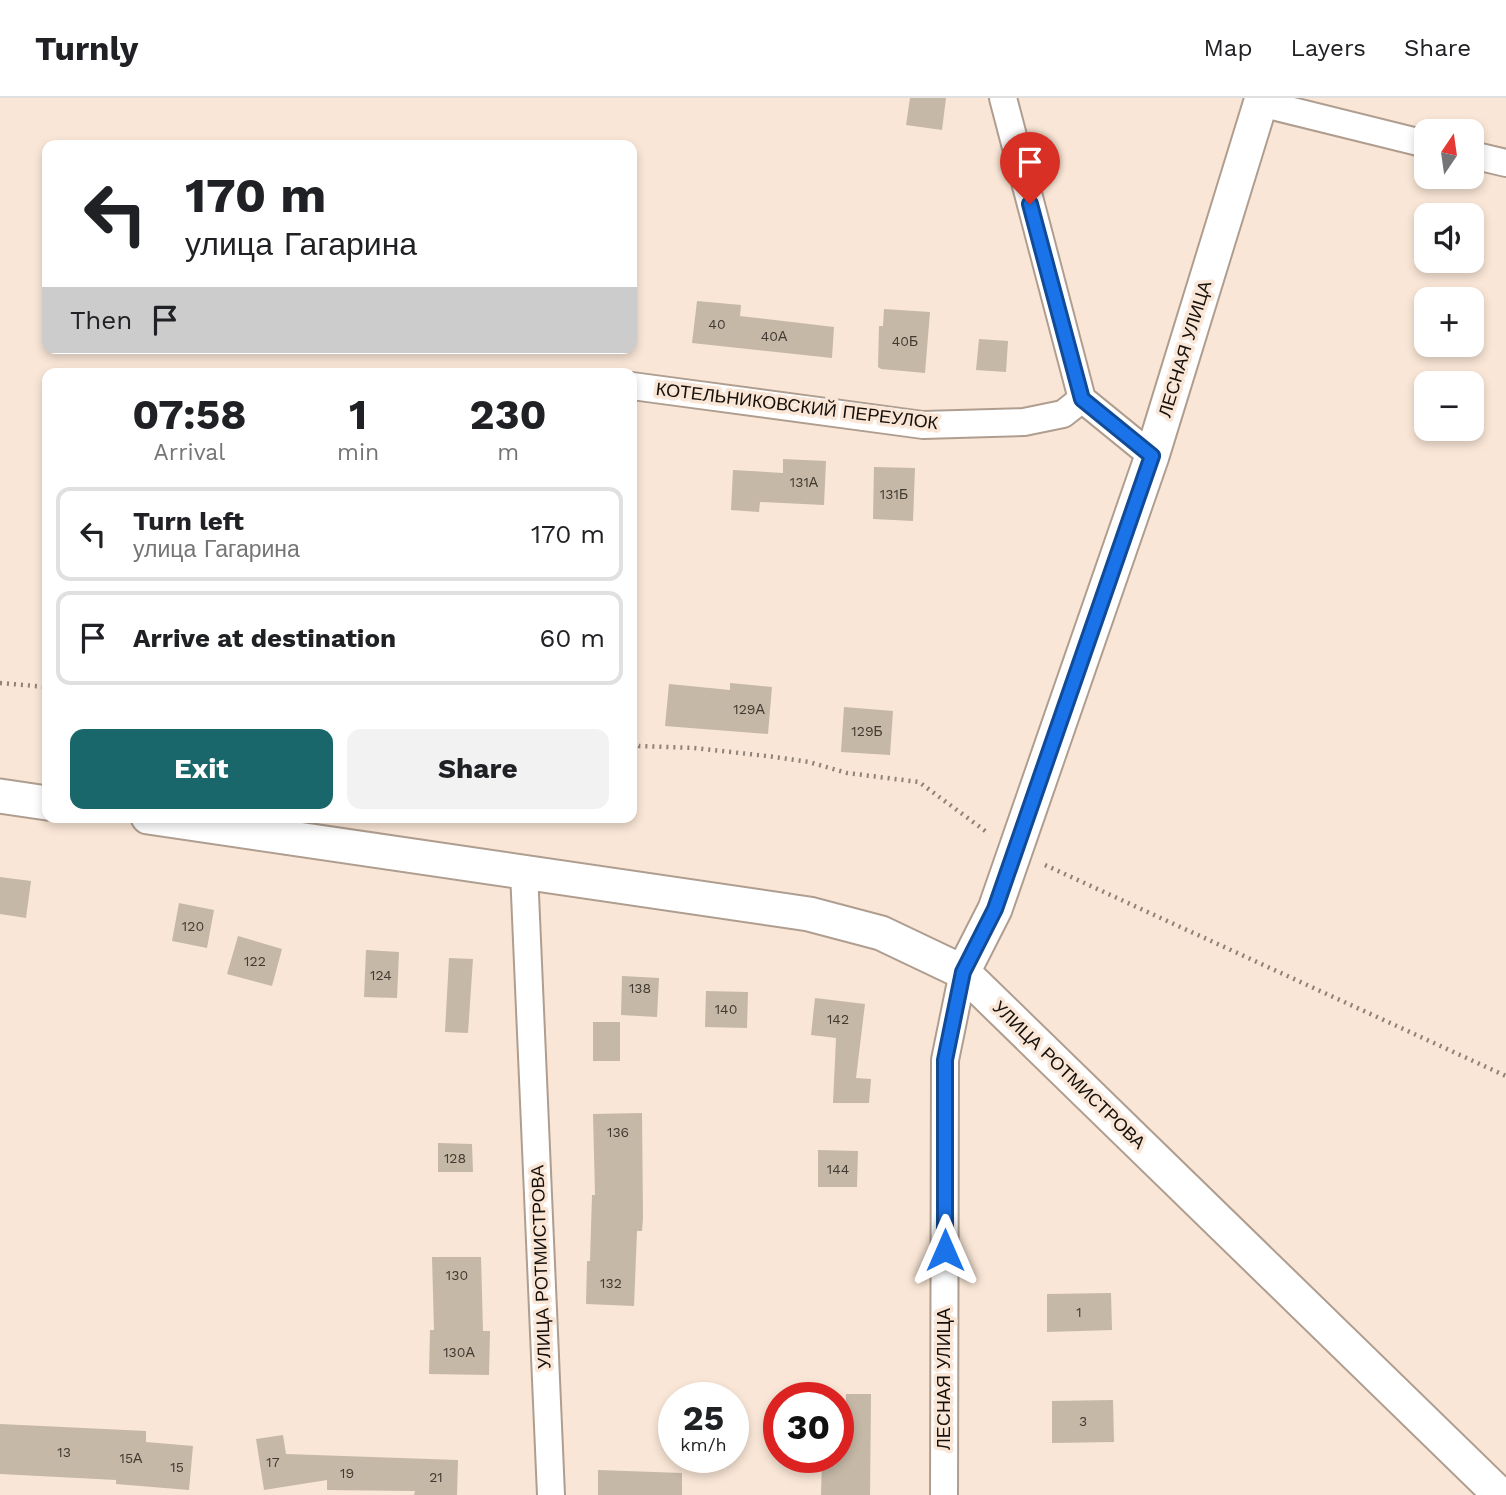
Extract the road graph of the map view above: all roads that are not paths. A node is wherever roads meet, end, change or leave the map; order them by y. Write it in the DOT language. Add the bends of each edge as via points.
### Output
graph roads {
  1 [pos="1003,98"];
  2 [pos="1261,101"];
  3 [pos="1414,141"];
  4 [pos="1484,158"];
  5 [pos="1506,163"];
  6 [pos="637,387"];
  7 [pos="1082,399"];
  8 [pos="1152,456"];
  9 [pos="0,796"];
  10 [pos="42,802"];
  11 [pos="190,823"];
  12 [pos="524,871"];
  13 [pos="963,972"];
  14 [pos="551,1495"];
  15 [pos="944,1495"];
  16 [pos="1500,1495"];
  1 -- 7 [label="street"];
  2 -- 3 [label="street"];
  2 -- 8 [label="street, ЛЕСНАЯ УЛИЦА"];
  4 -- 5 [label="street"];
  6 -- 7 [label="street, КОТЕЛЬНИКОВСКИЙ ПЕРЕУЛОК" via="923,425 1024,422 1063,414"];
  7 -- 8 [label="street"];
  8 -- 13 [label="street, ЛЕСНАЯ УЛИЦА" via="995,909"];
  9 -- 10 [label="street"];
  11 -- 12 [label="street, УЛИЦА РОТМИСТРОВА"];
  12 -- 13 [label="street, УЛИЦА РОТМИСТРОВА" via="809,914 881,933"];
  12 -- 14 [label="street, УЛИЦА РОТМИСТРОВА"];
  13 -- 15 [label="street, ЛЕСНАЯ УЛИЦА" via="945,1060"];
  13 -- 16 [label="street, УЛИЦА РОТМИСТРОВА"];
}
